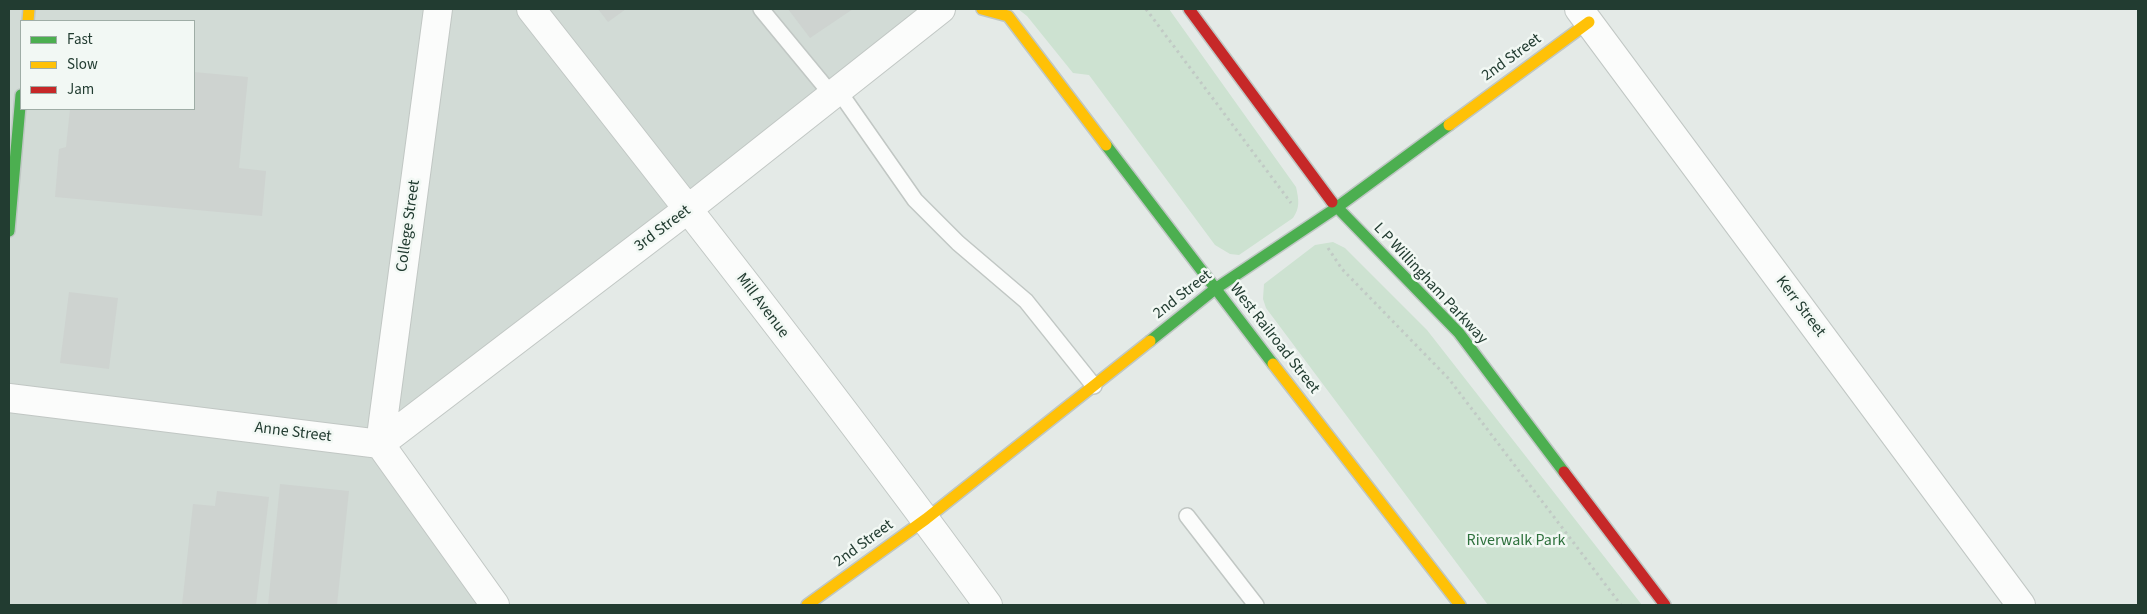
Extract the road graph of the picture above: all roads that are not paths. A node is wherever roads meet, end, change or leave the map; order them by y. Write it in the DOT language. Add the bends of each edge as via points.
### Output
graph roads {
  1 [pos="438,9"];
  2 [pos="531,9"];
  3 [pos="761,9"];
  4 [pos="941,9"];
  5 [pos="982,9"];
  6 [pos="1189,9"];
  7 [pos="1584,16"];
  8 [pos="835,93"];
  9 [pos="20,106"];
  10 [pos="1336,208"];
  11 [pos="688,209"];
  12 [pos="9,231"];
  13 [pos="1215,290"];
  14 [pos="1094,386"];
  15 [pos="9,398"];
  16 [pos="380,444"];
  17 [pos="1188,516"];
  18 [pos="926,519"];
  19 [pos="495,605"];
  20 [pos="807,605"];
  21 [pos="988,605"];
  22 [pos="1256,605"];
  23 [pos="1460,605"];
  24 [pos="1665,605"];
  25 [pos="2021,605"];
  1 -- 16 [label="street, College Street"];
  2 -- 11 [label="street, Mill Avenue"];
  3 -- 8 [label="lane"];
  4 -- 8 [label="street, 3rd Street"];
  5 -- 13 [label="street, West Railroad Street" via="1008,16"];
  6 -- 10 [label="street, L P Willingham Parkway"];
  7 -- 10 [label="street, 2nd Street"];
  7 -- 25 [label="street, Kerr Street"];
  8 -- 11 [label="street, 3rd Street"];
  8 -- 14 [label="lane" via="915,200 958,244 1026,301"];
  9 -- 12 [label="street"];
  10 -- 13 [label="street, 2nd Street"];
  10 -- 24 [label="street, L P Willingham Parkway" via="1458,333"];
  11 -- 16 [label="street, 3rd Street"];
  11 -- 18 [label="street, Mill Avenue"];
  13 -- 14 [label="street, 2nd Street"];
  13 -- 23 [label="street, West Railroad Street"];
  14 -- 18 [label="street, 2nd Street"];
  15 -- 16 [label="street, Anne Street"];
  16 -- 19 [label="street"];
  17 -- 22 [label="lane"];
  18 -- 20 [label="street, 2nd Street"];
  18 -- 21 [label="street, Mill Avenue"];
}
